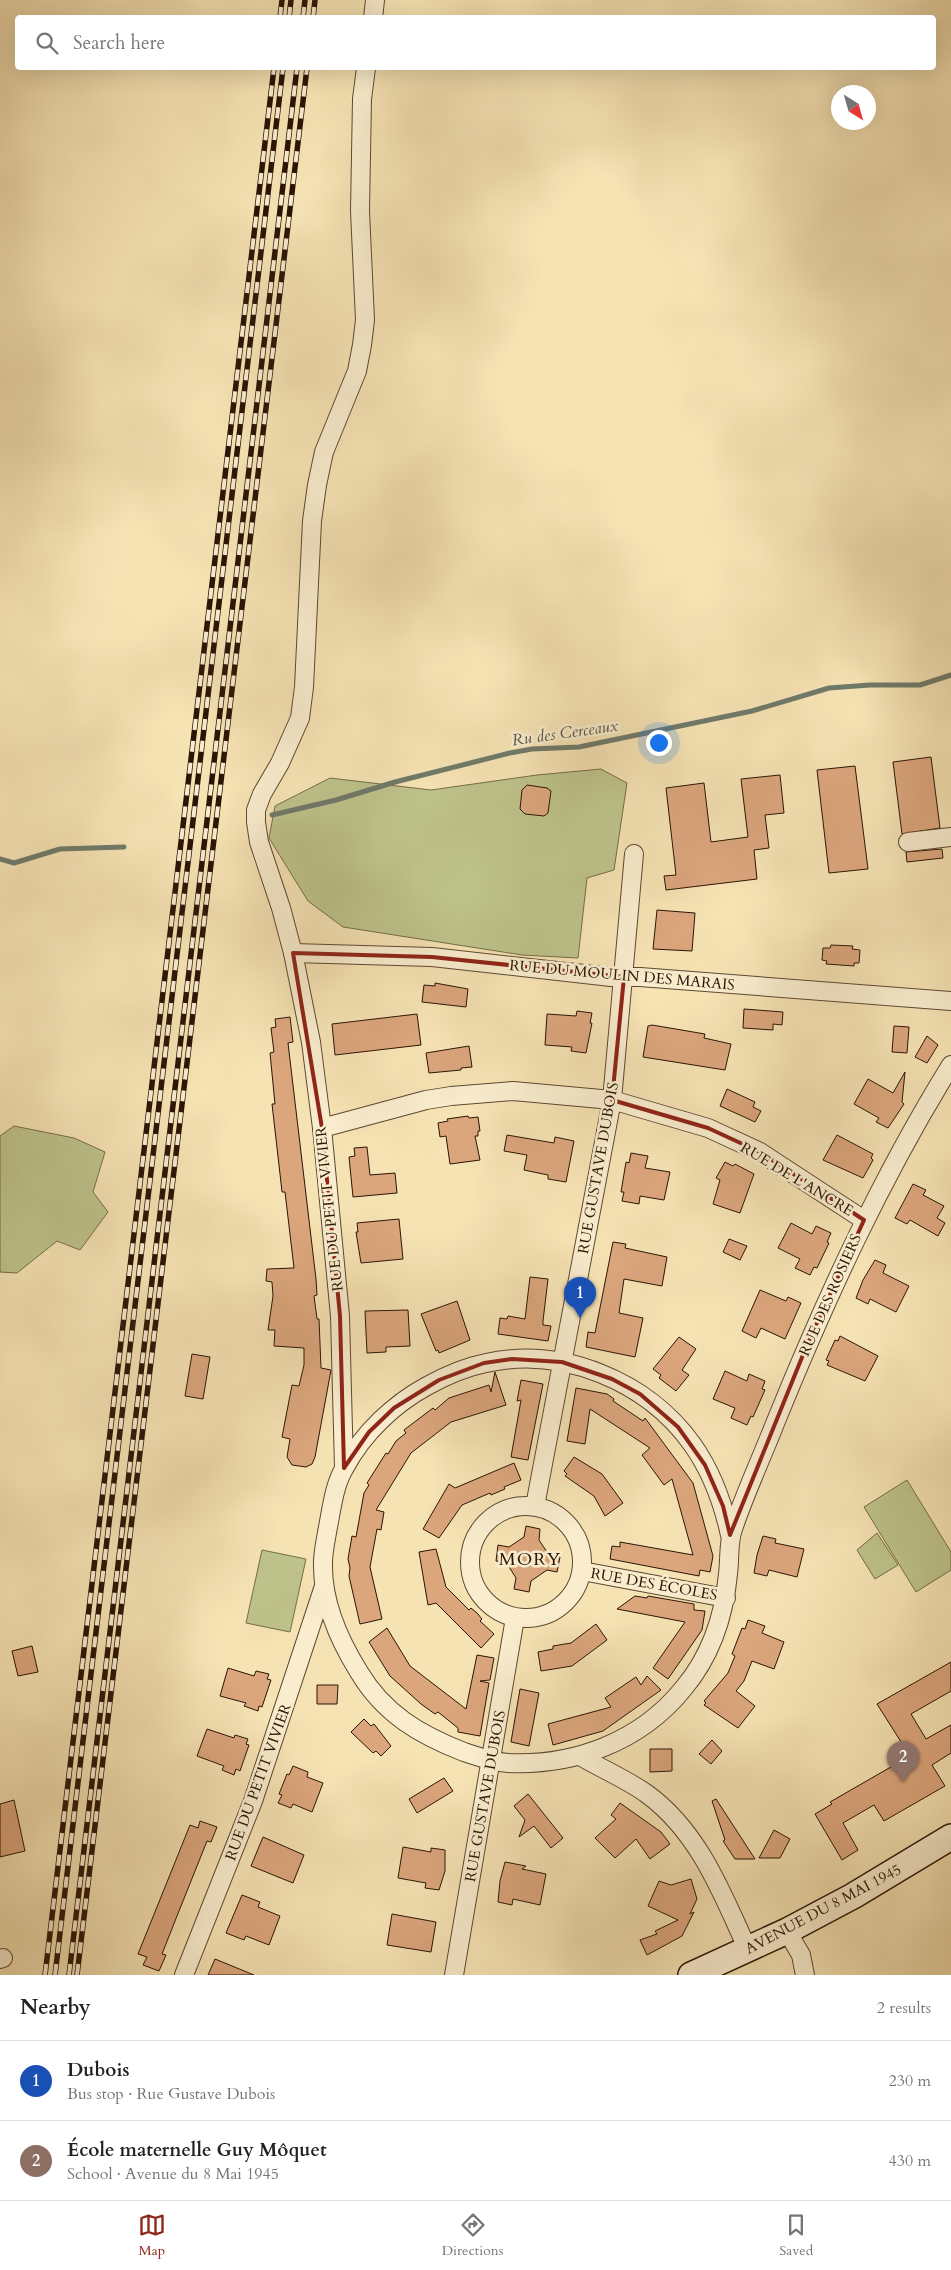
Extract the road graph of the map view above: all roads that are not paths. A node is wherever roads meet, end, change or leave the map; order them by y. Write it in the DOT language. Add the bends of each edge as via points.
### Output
graph roads {
  1 [pos="375,0"];
  2 [pos="373,15"];
  3 [pos="366,70"];
  4 [pos="951,837"];
  5 [pos="908,842"];
  6 [pos="634,854"];
  7 [pos="293,953"];
  8 [pos="624,977"];
  9 [pos="951,1001"];
  10 [pos="951,1065"];
  11 [pos="612,1100"];
  12 [pos="322,1128"];
  13 [pos="864,1220"];
  14 [pos="562,1362"];
  15 [pos="344,1468"];
  16 [pos="535,1506"];
  17 [pos="730,1535"];
  18 [pos="582,1571"];
  19 [pos="324,1586"];
  20 [pos="726,1598"];
  21 [pos="515,1618"];
  22 [pos="580,1756"];
  23 [pos="491,1762"];
  24 [pos="951,1837"];
  25 [pos="787,1931"];
  26 [pos="748,1950"];
  27 [pos="184,1975"];
  28 [pos="454,1975"];
  29 [pos="691,1975"];
  30 [pos="805,1975"];
  1 -- 2 [label="street"];
  3 -- 7 [label="street, RUE DU PETIT VIVIER" via="362,99 360,210 365,320 362,345 357,371 324,452 317,485 300,718 256,810 259,842 282,908"];
  4 -- 5 [label="street"];
  6 -- 8 [label="street, RUE GUSTAVE DUBOIS"];
  7 -- 8 [label="street, RUE DU MOULIN DES MARAIS" via="432,957"];
  7 -- 12 [label="street, RUE DU PETIT VIVIER" via="311,1042"];
  8 -- 9 [label="street, RUE DU MOULIN DES MARAIS"];
  8 -- 11 [label="street, RUE GUSTAVE DUBOIS"];
  10 -- 13 [label="street, RUE DES ROSIERS"];
  11 -- 12 [label="street, RUE DE L'ANCRE" via="513,1091 452,1096"];
  11 -- 13 [label="street, RUE DE L'ANCRE" via="708,1128 760,1152"];
  11 -- 14 [label="street, RUE GUSTAVE DUBOIS"];
  12 -- 15 [label="street, RUE DU PETIT VIVIER" via="340,1316"];
  13 -- 17 [label="street, RUE DES ROSIERS" via="807,1345"];
  14 -- 15 [label="street" via="512,1359 484,1363 439,1380 394,1408 369,1432"];
  14 -- 16 [label="street, RUE GUSTAVE DUBOIS"];
  14 -- 17 [label="street" via="589,1368 640,1394 678,1427 705,1465 723,1506"];
  15 -- 19 [label="street" via="334,1494 324,1551"];
  16 -- 18 [label="street" via="552,1511 577,1536"];
  16 -- 21 [label="street" via="506,1508 493,1516 474,1538 470,1552 469,1570 474,1587 498,1612"];
  17 -- 20 [label="street"];
  18 -- 20 [label="street, RUE DES ÉCOLES"];
  18 -- 21 [label="street" via="576,1588 565,1603 541,1616"];
  19 -- 23 [label="street" via="346,1651 381,1701 407,1725 432,1740"];
  19 -- 27 [label="street, RUE DU PETIT VIVIER" via="253,1801"];
  20 -- 22 [label="street" via="716,1634 704,1659 664,1710 610,1745"];
  21 -- 23 [label="street, RUE GUSTAVE DUBOIS"];
  22 -- 23 [label="street" via="536,1764"];
  22 -- 26 [label="street" via="646,1794 678,1822 703,1856"];
  23 -- 28 [label="street, RUE GUSTAVE DUBOIS"];
  24 -- 25 [label="main road, AVENUE DU 8 MAI 1945"];
  25 -- 26 [label="main road, AVENUE DU 8 MAI 1945"];
  25 -- 30 [label="street" via="801,1955"];
  26 -- 29 [label="main road, AVENUE DU 8 MAI 1945"];
}
